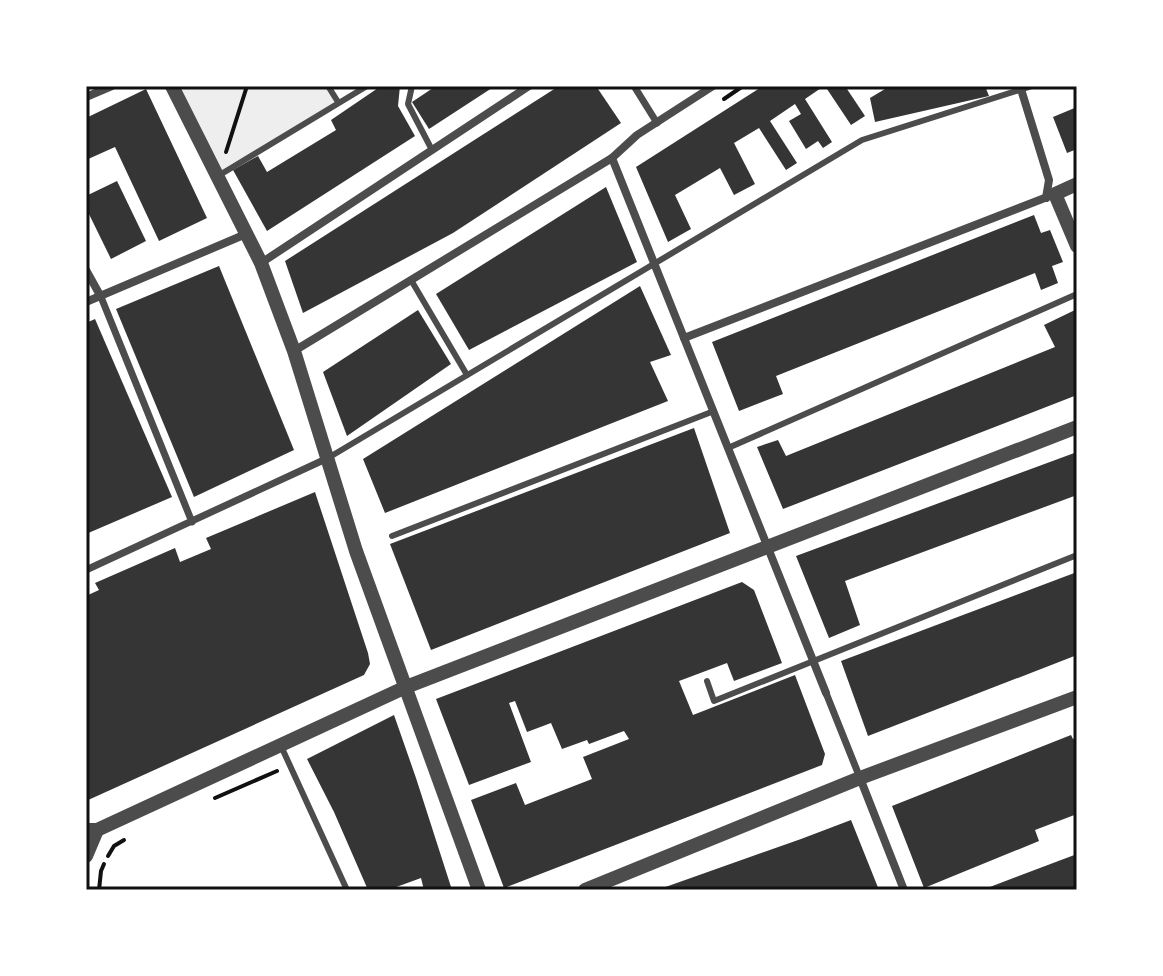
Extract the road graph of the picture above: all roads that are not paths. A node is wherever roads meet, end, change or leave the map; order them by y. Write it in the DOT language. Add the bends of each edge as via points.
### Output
graph roads {
  1 [pos="112,86"];
  2 [pos="172,86"];
  3 [pos="328,86"];
  4 [pos="367,86"];
  5 [pos="412,86"];
  6 [pos="634,86"];
  7 [pos="713,86"];
  8 [pos="1032,86"];
  9 [pos="525,87"];
  10 [pos="1020,88"];
  11 [pos="86,97"];
  12 [pos="338,102"];
  13 [pos="657,123"];
  14 [pos="432,150"];
  15 [pos="612,158"];
  16 [pos="218,176"];
  17 [pos="1059,189"];
  18 [pos="246,234"];
  19 [pos="1077,246"];
  20 [pos="261,263"];
  21 [pos="654,263"];
  22 [pos="86,270"];
  23 [pos="411,280"];
  24 [pos="1077,294"];
  25 [pos="101,297"];
  26 [pos="86,302"];
  27 [pos="684,338"];
  28 [pos="294,351"];
  29 [pos="467,375"];
  30 [pos="714,411"];
  31 [pos="1077,427"];
  32 [pos="728,448"];
  33 [pos="328,458"];
  34 [pos="192,522"];
  35 [pos="392,536"];
  36 [pos="768,546"];
  37 [pos="1077,555"];
  38 [pos="86,570"];
  39 [pos="813,660"];
  40 [pos="707,681"];
  41 [pos="406,687"];
  42 [pos="826,693"];
  43 [pos="1077,697"];
  44 [pos="281,746"];
  45 [pos="860,778"];
  46 [pos="92,830"];
  47 [pos="86,856"];
  48 [pos="347,890"];
  49 [pos="479,890"];
  50 [pos="585,890"];
  51 [pos="904,890"];
  1 -- 11 [label="street"];
  2 -- 16 [label="street"];
  3 -- 12 [label="lane"];
  4 -- 12 [label="lane"];
  5 -- 14 [label="lane" via="408,104"];
  6 -- 13 [label="street"];
  7 -- 13 [label="street"];
  8 -- 10 [label="lane"];
  9 -- 14 [label="street"];
  10 -- 17 [label="street"];
  10 -- 21 [label="lane" via="862,140"];
  12 -- 16 [label="lane"];
  13 -- 15 [label="street"];
  14 -- 20 [label="street"];
  15 -- 21 [label="street"];
  15 -- 23 [label="street"];
  16 -- 18 [label="street"];
  17 -- 19 [label="street"];
  17 -- 27 [label="street"];
  18 -- 20 [label="street"];
  18 -- 25 [label="street"];
  20 -- 28 [label="street"];
  21 -- 27 [label="street"];
  21 -- 29 [label="lane"];
  22 -- 25 [label="street"];
  23 -- 28 [label="street"];
  23 -- 29 [label="lane"];
  24 -- 32 [label="lane"];
  25 -- 26 [label="street"];
  25 -- 34 [label="street"];
  27 -- 30 [label="street"];
  28 -- 33 [label="street"];
  29 -- 33 [label="lane"];
  30 -- 32 [label="street"];
  30 -- 35 [label="lane"];
  31 -- 36 [label="street"];
  32 -- 36 [label="street"];
  33 -- 34 [label="street"];
  33 -- 41 [label="street"];
  34 -- 38 [label="street"];
  36 -- 39 [label="street"];
  36 -- 41 [label="street"];
  37 -- 39 [label="lane"];
  39 -- 40 [label="lane" via="714,701"];
  39 -- 42 [label="street"];
  41 -- 44 [label="street"];
  41 -- 49 [label="street"];
  42 -- 45 [label="street"];
  43 -- 45 [label="street"];
  44 -- 46 [label="street"];
  44 -- 48 [label="lane"];
  45 -- 50 [label="street"];
  45 -- 51 [label="street"];
  46 -- 47 [label="street"];
}
